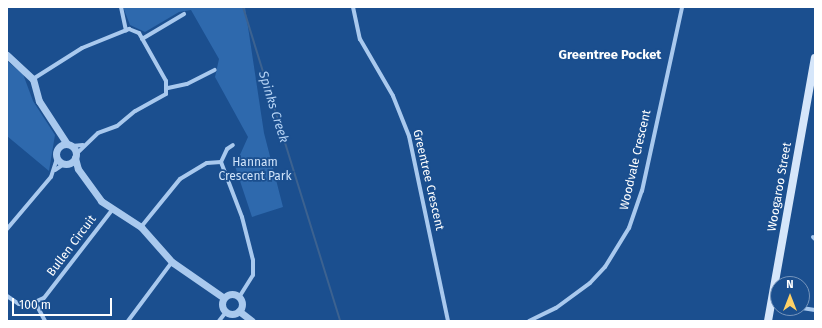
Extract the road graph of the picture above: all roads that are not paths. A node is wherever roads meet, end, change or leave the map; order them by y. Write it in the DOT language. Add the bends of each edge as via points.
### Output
graph roads {
  1 [pos="121,7"];
  2 [pos="353,7"];
  3 [pos="682,7"];
  4 [pos="184,14"];
  5 [pos="126,30"];
  6 [pos="142,38"];
  7 [pos="7,55"];
  8 [pos="815,58"];
  9 [pos="214,70"];
  10 [pos="33,79"];
  11 [pos="168,88"];
  12 [pos="59,134"];
  13 [pos="69,145"];
  14 [pos="83,145"];
  15 [pos="233,145"];
  16 [pos="59,147"];
  17 [pos="75,156"];
  18 [pos="57,159"];
  19 [pos="221,162"];
  20 [pos="66,164"];
  21 [pos="78,169"];
  22 [pos="55,170"];
  23 [pos="112,210"];
  24 [pos="141,228"];
  25 [pos="7,229"];
  26 [pos="172,262"];
  27 [pos="7,296"];
  28 [pos="239,297"];
  29 [pos="224,298"];
  30 [pos="36,304"];
  31 [pos="239,311"];
  32 [pos="226,312"];
  33 [pos="536,320"];
  34 [pos="45,321"];
  35 [pos="128,321"];
  36 [pos="219,321"];
  37 [pos="252,321"];
  38 [pos="448,321"];
  39 [pos="529,321"];
  40 [pos="768,321"];
  1 -- 5 [label="street"];
  2 -- 38 [label="street, Greentree Crescent" via="360,39 393,96 409,136"];
  3 -- 33 [label="street, Woodvale Crescent" via="642,191 629,228 605,267 590,283"];
  4 -- 6 [label="street"];
  5 -- 6 [label="street" via="136,30"];
  5 -- 10 [label="street" via="82,48"];
  6 -- 11 [label="street"];
  7 -- 10 [label="street"];
  8 -- 40 [label="main road, Woogaroo Street"];
  9 -- 11 [label="street" via="187,84"];
  10 -- 12 [label="street" via="39,101"];
  11 -- 14 [label="street" via="163,99 135,111"];
  12 -- 13 [label="street"];
  12 -- 16 [label="street"];
  13 -- 14 [label="street"];
  13 -- 16 [label="street"];
  13 -- 17 [label="street"];
  14 -- 17 [label="street"];
  15 -- 19 [label="street" via="226,149"];
  16 -- 18 [label="street"];
  17 -- 20 [label="street"];
  17 -- 21 [label="street"];
  18 -- 20 [label="street"];
  18 -- 22 [label="street"];
  19 -- 24 [label="street" via="207,163 180,179"];
  19 -- 28 [label="street" via="242,217 253,260 253,275"];
  20 -- 21 [label="street"];
  20 -- 22 [label="street"];
  21 -- 23 [label="street" via="91,190"];
  22 -- 25 [label="street"];
  23 -- 24 [label="street"];
  23 -- 30 [label="street, Bullen Circuit" via="52,290"];
  24 -- 26 [label="street"];
  26 -- 29 [label="street"];
  26 -- 35 [label="street"];
  27 -- 30 [label="street" via="19,304"];
  28 -- 29 [label="street" via="233,294"];
  28 -- 31 [label="street" via="242,302"];
  29 -- 32 [label="street" via="222,304"];
  30 -- 34 [label="street"];
  31 -- 32 [label="street"];
  31 -- 37 [label="street"];
  32 -- 36 [label="street"];
  33 -- 39 [label="street, Woodvale Crescent"];
}
